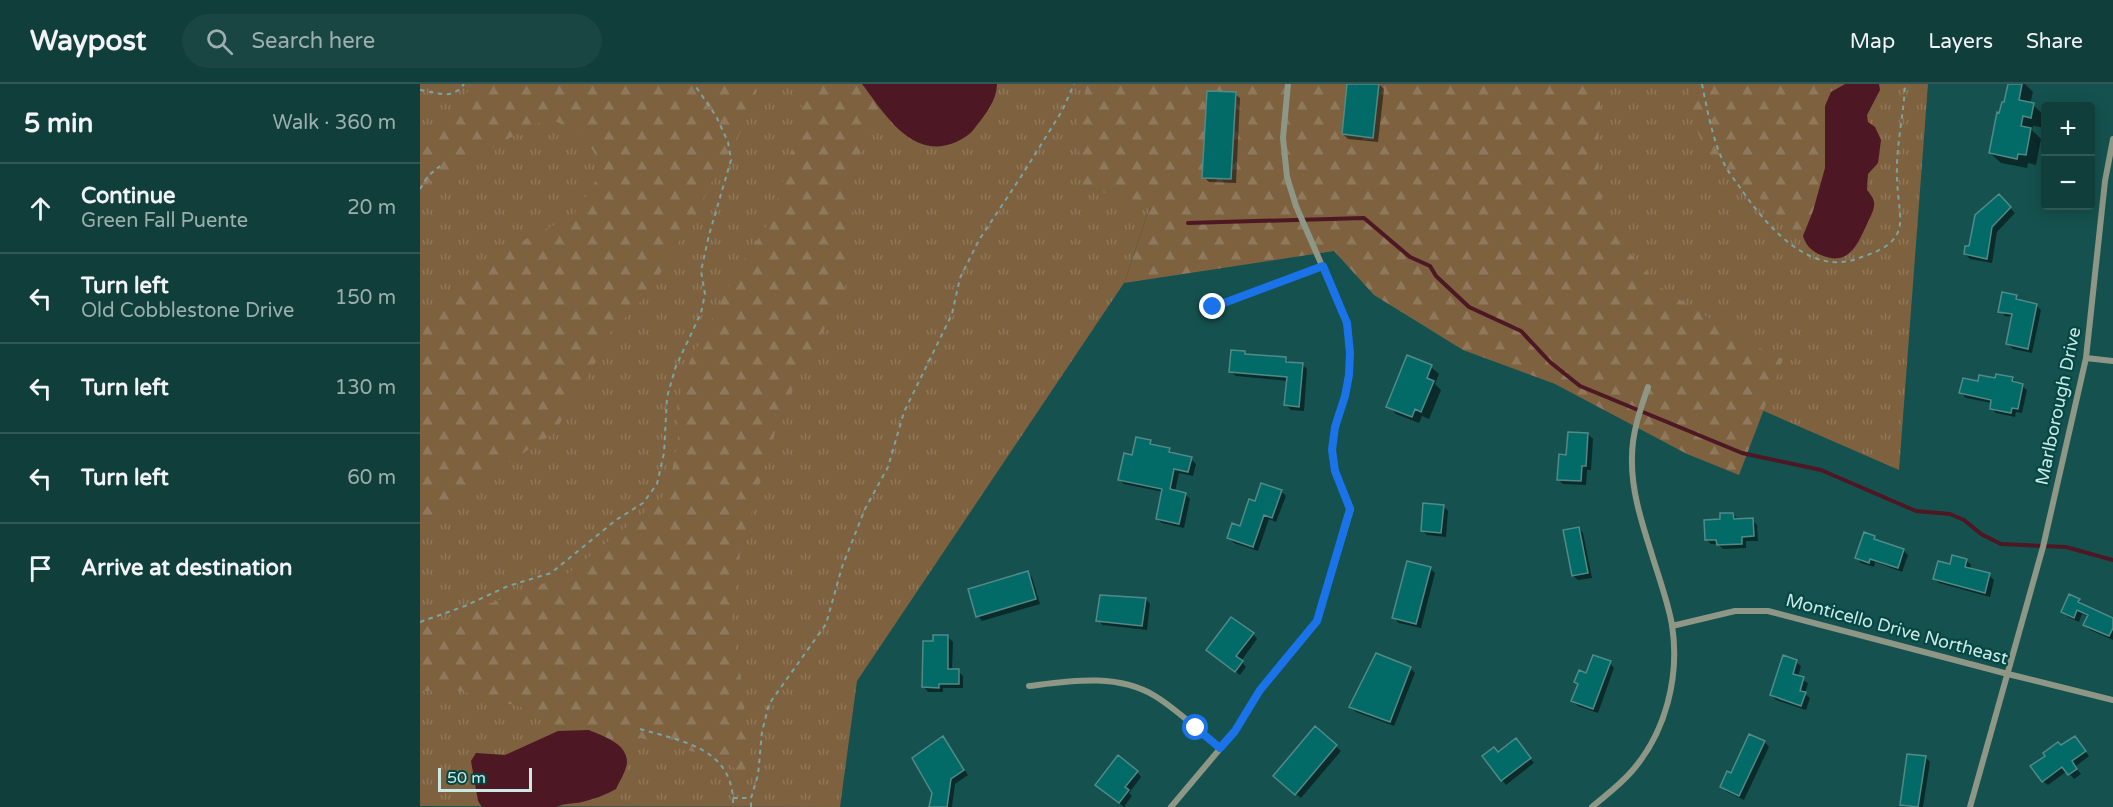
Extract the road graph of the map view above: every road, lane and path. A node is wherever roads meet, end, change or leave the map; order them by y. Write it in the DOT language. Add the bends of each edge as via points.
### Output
graph roads {
  1 [pos="464,84"];
  2 [pos="694,84"];
  3 [pos="1074,84"];
  4 [pos="1288,84"];
  5 [pos="1702,84"];
  6 [pos="1905,84"];
  7 [pos="420,90"];
  8 [pos="2113,139"];
  9 [pos="440,166"];
  10 [pos="420,189"];
  11 [pos="1323,266"];
  12 [pos="1213,307"];
  13 [pos="2086,358"];
  14 [pos="2113,361"];
  15 [pos="1648,387"];
  16 [pos="420,622"];
  17 [pos="1672,626"];
  18 [pos="2008,674"];
  19 [pos="1029,686"];
  20 [pos="2113,700"];
  21 [pos="640,729"];
  22 [pos="1220,748"];
  23 [pos="733,798"];
  24 [pos="751,798"];
  25 [pos="733,807"];
  26 [pos="751,807"];
  27 [pos="1171,807"];
  28 [pos="1592,807"];
  29 [pos="1971,807"];
  1 -- 7 [label="path" via="452,95"];
  2 -- 16 [label="path" via="716,116 731,160 701,271 705,294 701,313 676,366 667,397 664,453 657,484 643,503 551,573"];
  3 -- 24 [label="path" via="1062,111 979,240 960,278 952,314 904,412 888,467 865,509 825,624 769,704"];
  4 -- 11 [label="street" via="1283,138 1287,177"];
  5 -- 6 [label="path" via="1722,161 1750,203 1780,236 1800,250 1832,263 1855,260 1886,247 1900,228 1897,175"];
  8 -- 13 [label="street, Marlborough Drive"];
  9 -- 10 [label="path"];
  11 -- 12 [label="lane"];
  11 -- 22 [label="street" via="1347,323 1349,375 1332,450 1335,471 1350,509 1317,621 1260,690"];
  13 -- 14 [label="street"];
  13 -- 18 [label="street, Marlborough Drive" via="2043,547"];
  15 -- 17 [label="street" via="1634,434 1632,479"];
  17 -- 18 [label="street, Monticello Drive Northeast" via="1735,611 1768,611"];
  17 -- 28 [label="street" via="1671,691 1662,721 1634,769"];
  18 -- 20 [label="street, Monticello Drive Northeast"];
  18 -- 29 [label="street, Marlborough Drive"];
  19 -- 22 [label="street" via="1080,680 1135,687 1156,696"];
  21 -- 23 [label="path" via="695,745 713,756 725,771"];
  22 -- 27 [label="street"];
  23 -- 24 [label="path"];
  23 -- 25 [label="path"];
  24 -- 26 [label="path"];
}
